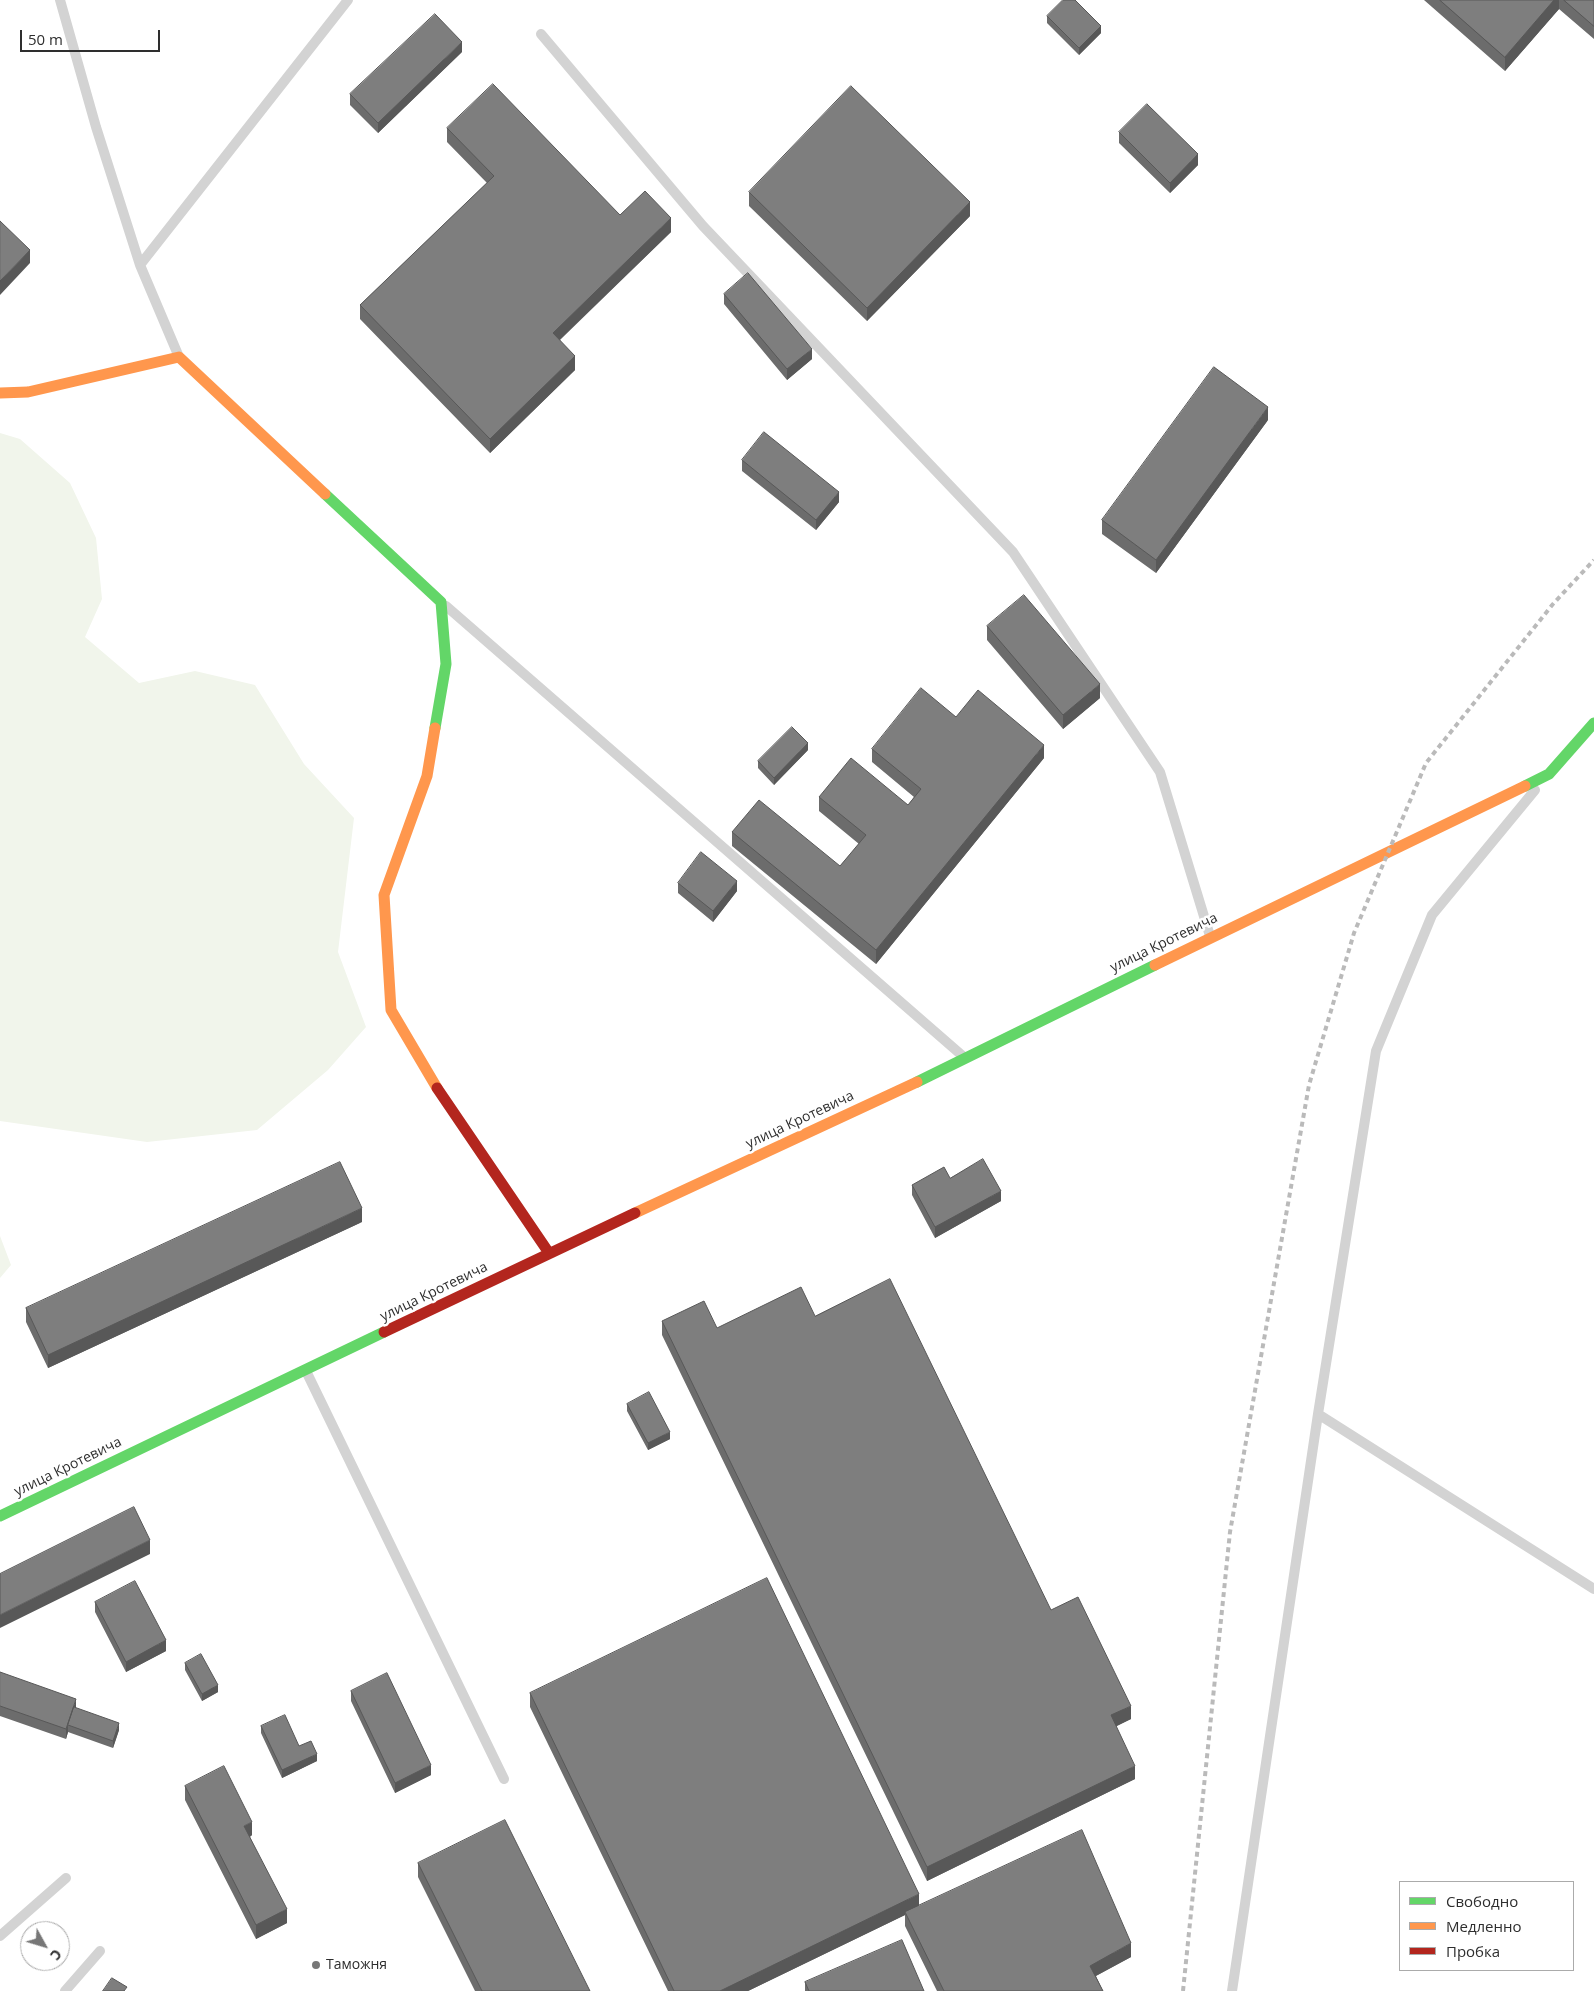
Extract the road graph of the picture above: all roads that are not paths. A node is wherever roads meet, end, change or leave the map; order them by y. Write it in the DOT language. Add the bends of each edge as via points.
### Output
graph roads {
  1 [pos="60,0"];
  2 [pos="348,0"];
  3 [pos="541,34"];
  4 [pos="140,265"];
  5 [pos="179,357"];
  6 [pos="0,393"];
  7 [pos="441,602"];
  8 [pos="1594,723"];
  9 [pos="1549,774"];
  10 [pos="1210,937"];
  11 [pos="967,1059"];
  12 [pos="549,1254"];
  13 [pos="306,1370"];
  14 [pos="1318,1414"];
  15 [pos="0,1516"];
  16 [pos="1594,1589"];
  17 [pos="504,1779"];
  18 [pos="66,1878"];
  19 [pos="0,1936"];
  20 [pos="100,1951"];
  21 [pos="65,1991"];
  22 [pos="1232,1991"];
  1 -- 4 [label="lane"];
  2 -- 4 [label="lane"];
  3 -- 10 [label="lane" via="703,226 1013,552 1160,772"];
  4 -- 5 [label="lane"];
  5 -- 6 [label="street" via="28,392"];
  5 -- 7 [label="street"];
  7 -- 11 [label="lane"];
  7 -- 12 [label="street" via="446,664 427,776 384,895 391,1010 447,1106"];
  8 -- 9 [label="street, улица Кротевича"];
  9 -- 10 [label="street, улица Кротевича"];
  9 -- 14 [label="lane" via="1432,915 1376,1051"];
  10 -- 11 [label="street, улица Кротевича"];
  11 -- 12 [label="street, улица Кротевича"];
  12 -- 13 [label="street, улица Кротевича"];
  13 -- 15 [label="street, улица Кротевича"];
  13 -- 17 [label="lane"];
  14 -- 16 [label="lane"];
  14 -- 22 [label="lane"];
  18 -- 19 [label="lane"];
  20 -- 21 [label="lane"];
}
